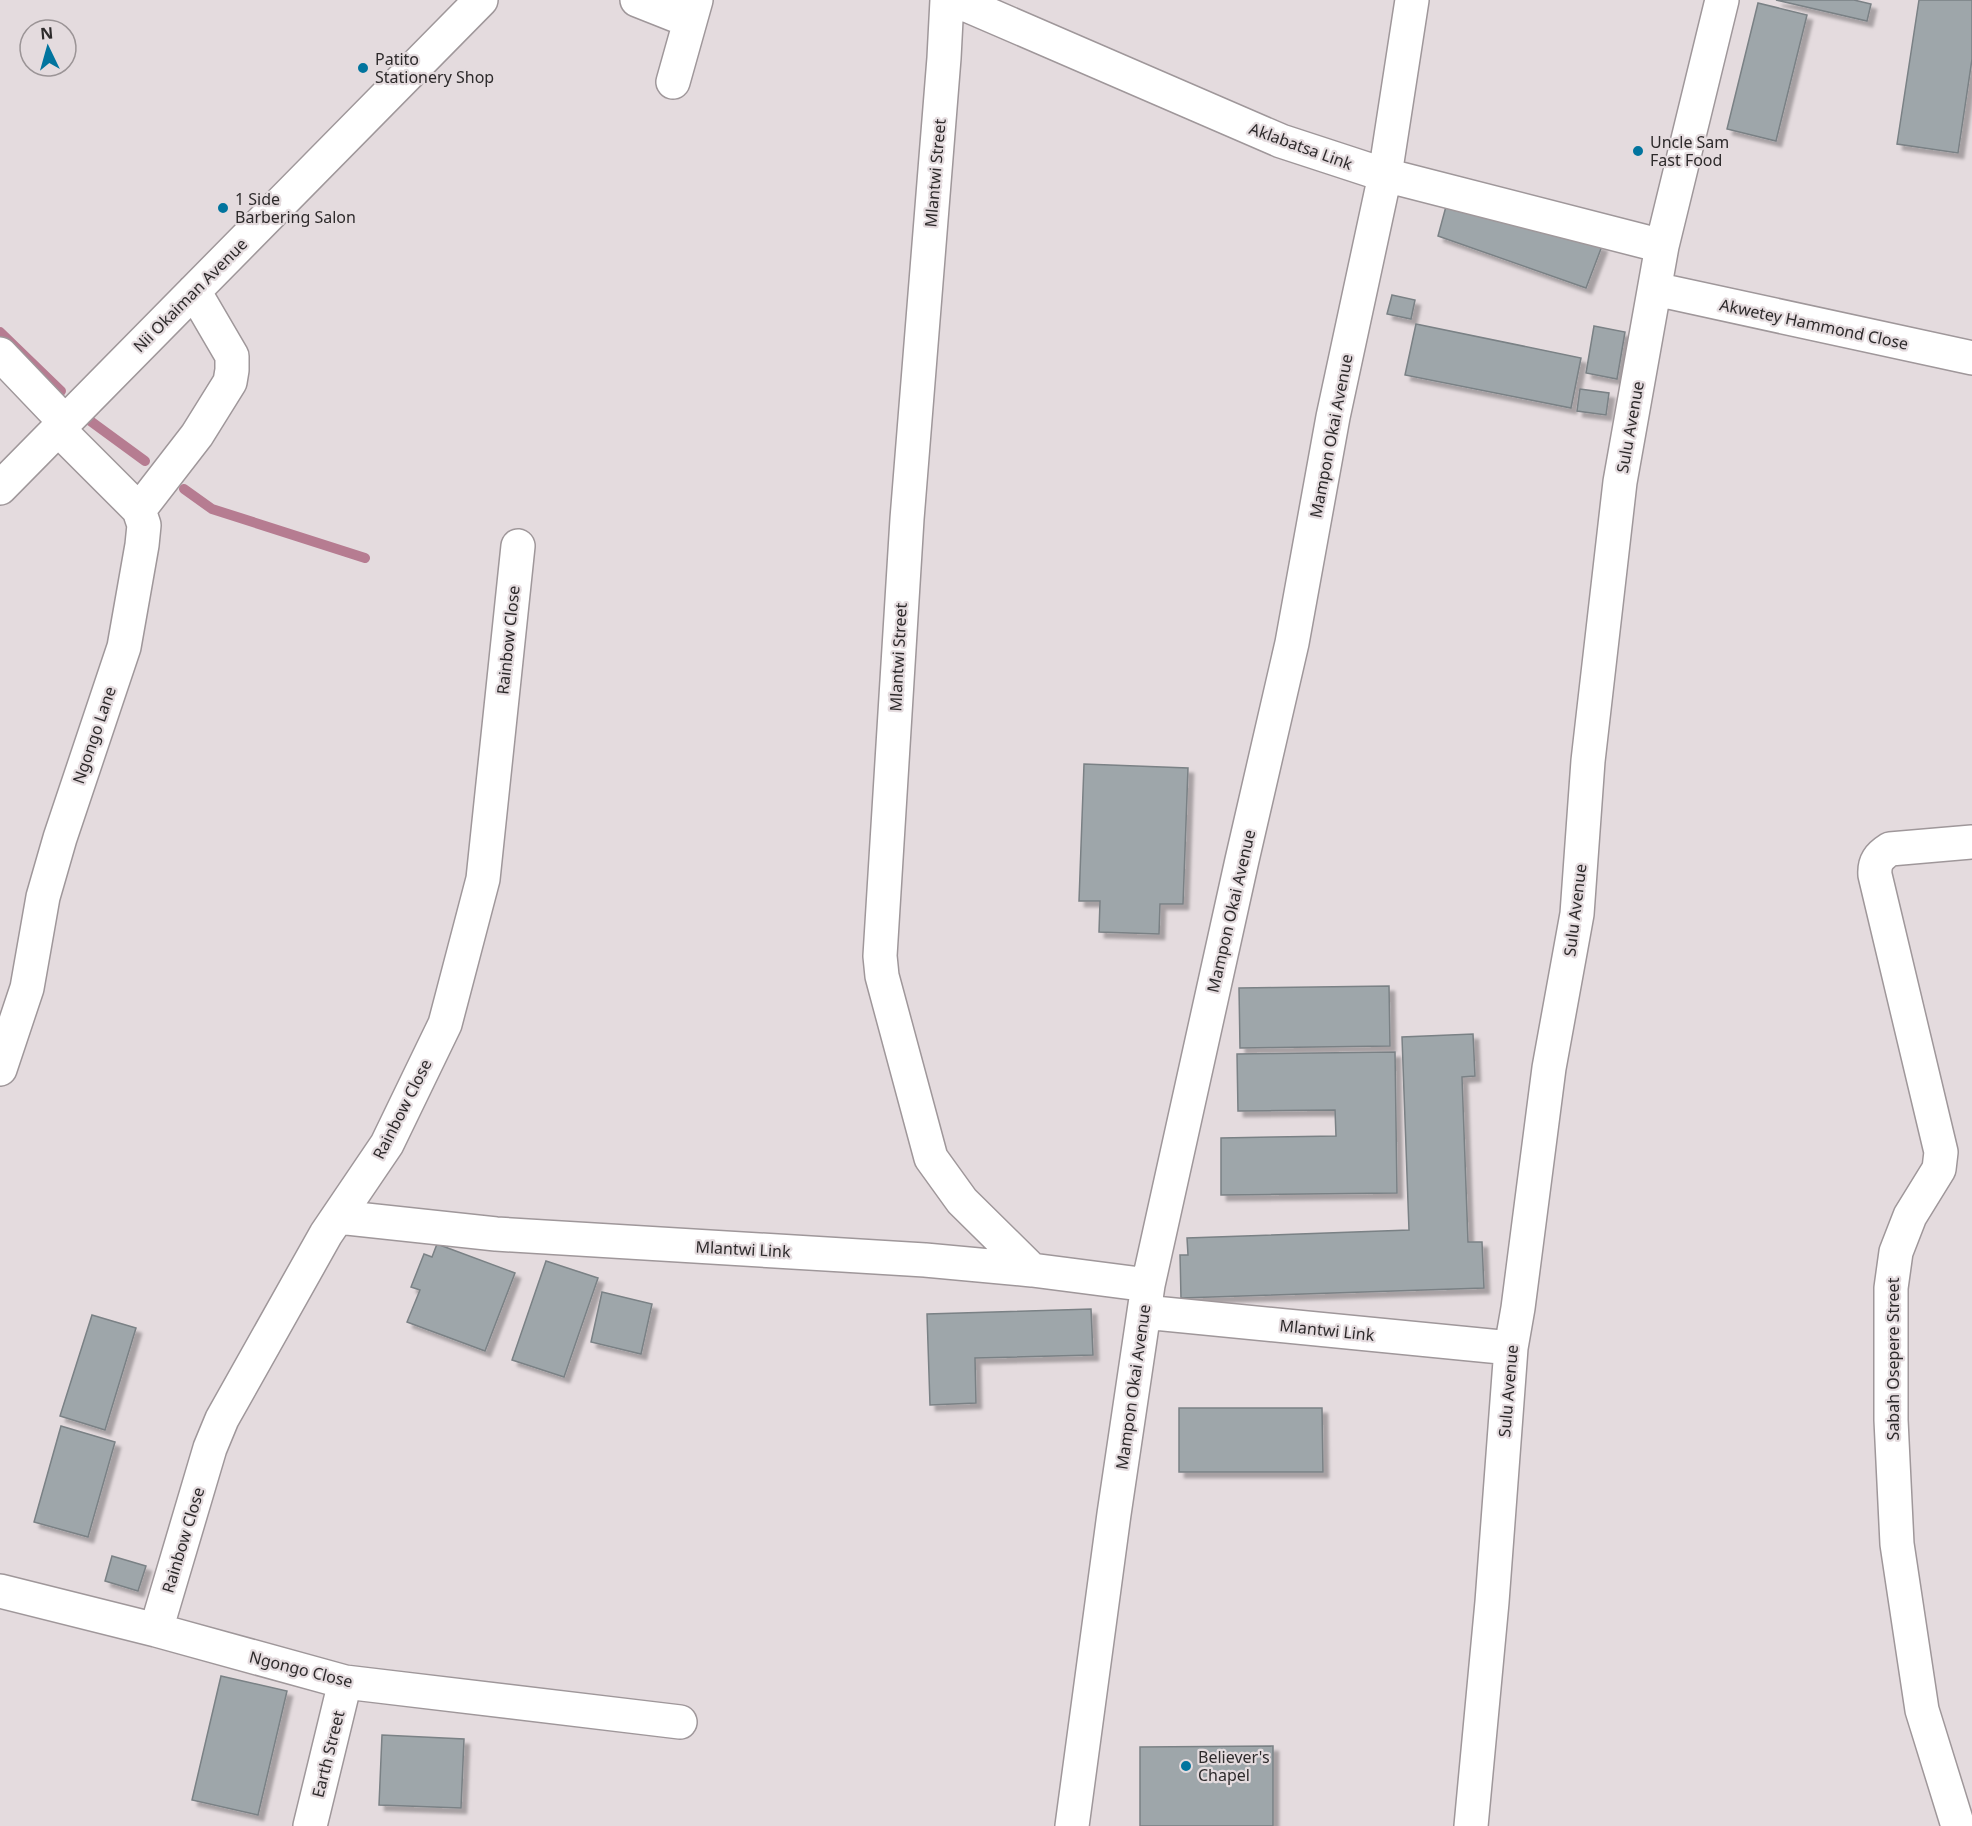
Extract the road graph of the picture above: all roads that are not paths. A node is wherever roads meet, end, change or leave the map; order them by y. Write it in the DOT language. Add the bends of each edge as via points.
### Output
graph roads {
  1 [pos="481,0"];
  2 [pos="638,0"];
  3 [pos="947,0"];
  4 [pos="955,0"];
  5 [pos="1412,0"];
  6 [pos="1722,0"];
  7 [pos="693,10"];
  8 [pos="673,82"];
  9 [pos="1385,175"];
  10 [pos="1662,246"];
  11 [pos="1655,289"];
  12 [pos="194,291"];
  13 [pos="0,354"];
  14 [pos="1972,358"];
  15 [pos="61,426"];
  16 [pos="0,488"];
  17 [pos="139,510"];
  18 [pos="518,546"];
  19 [pos="1972,842"];
  20 [pos="0,1069"];
  21 [pos="338,1217"];
  22 [pos="1032,1270"];
  23 [pos="1146,1298"];
  24 [pos="1511,1348"];
  25 [pos="1,1594"];
  26 [pos="156,1630"];
  27 [pos="345,1682"];
  28 [pos="680,1722"];
  29 [pos="310,1826"];
  30 [pos="1072,1826"];
  31 [pos="1471,1826"];
  32 [pos="1958,1826"];
  1 -- 12 [label="street, Nii Okaiman Avenue"];
  2 -- 7 [label="street"];
  3 -- 22 [label="street, Mlantwi Street" via="907,519 880,956 931,1158 962,1201"];
  4 -- 9 [label="street, Aklabatsa Link" via="1281,141"];
  5 -- 9 [label="street, Mampon Okai Avenue"];
  6 -- 10 [label="street, Sulu Avenue"];
  7 -- 8 [label="street"];
  9 -- 10 [label="street, Aklabatsa Link"];
  9 -- 23 [label="street, Mampon Okai Avenue" via="1333,417 1292,643"];
  10 -- 11 [label="street, Sulu Avenue"];
  11 -- 14 [label="street, Akwetey Hammond Close"];
  11 -- 24 [label="street, Sulu Avenue" via="1620,482 1588,760 1577,914 1549,1068"];
  12 -- 15 [label="street, Nii Okaiman Avenue"];
  12 -- 17 [label="street" via="232,356 230,382 197,435"];
  13 -- 15 [label="street"];
  15 -- 16 [label="street, Nii Okaiman Avenue"];
  15 -- 17 [label="street"];
  17 -- 20 [label="street, Ngongo Lane" via="144,525 142,545 124,647 60,838 43,897 27,988"];
  18 -- 21 [label="street, Rainbow Close" via="483,879 451,1002 445,1024 387,1144"];
  19 -- 32 [label="street, Sabah Osepere Street" via="1890,849 1881,854 1875,865 1941,1152 1939,1169 1910,1216 1896,1252 1891,1420 1897,1544 1922,1710"];
  21 -- 22 [label="street, Mlantwi Link" via="496,1234"];
  21 -- 26 [label="street, Rainbow Close" via="222,1419"];
  22 -- 23 [label="street, Mlantwi Link"];
  23 -- 24 [label="street, Mlantwi Link"];
  23 -- 30 [label="street, Mampon Okai Avenue"];
  24 -- 31 [label="street, Sulu Avenue"];
  25 -- 26 [label="street, Ngongo Close"];
  26 -- 27 [label="street, Ngongo Close"];
  27 -- 28 [label="street, Ngongo Close"];
  27 -- 29 [label="street, Earth Street"];
}
